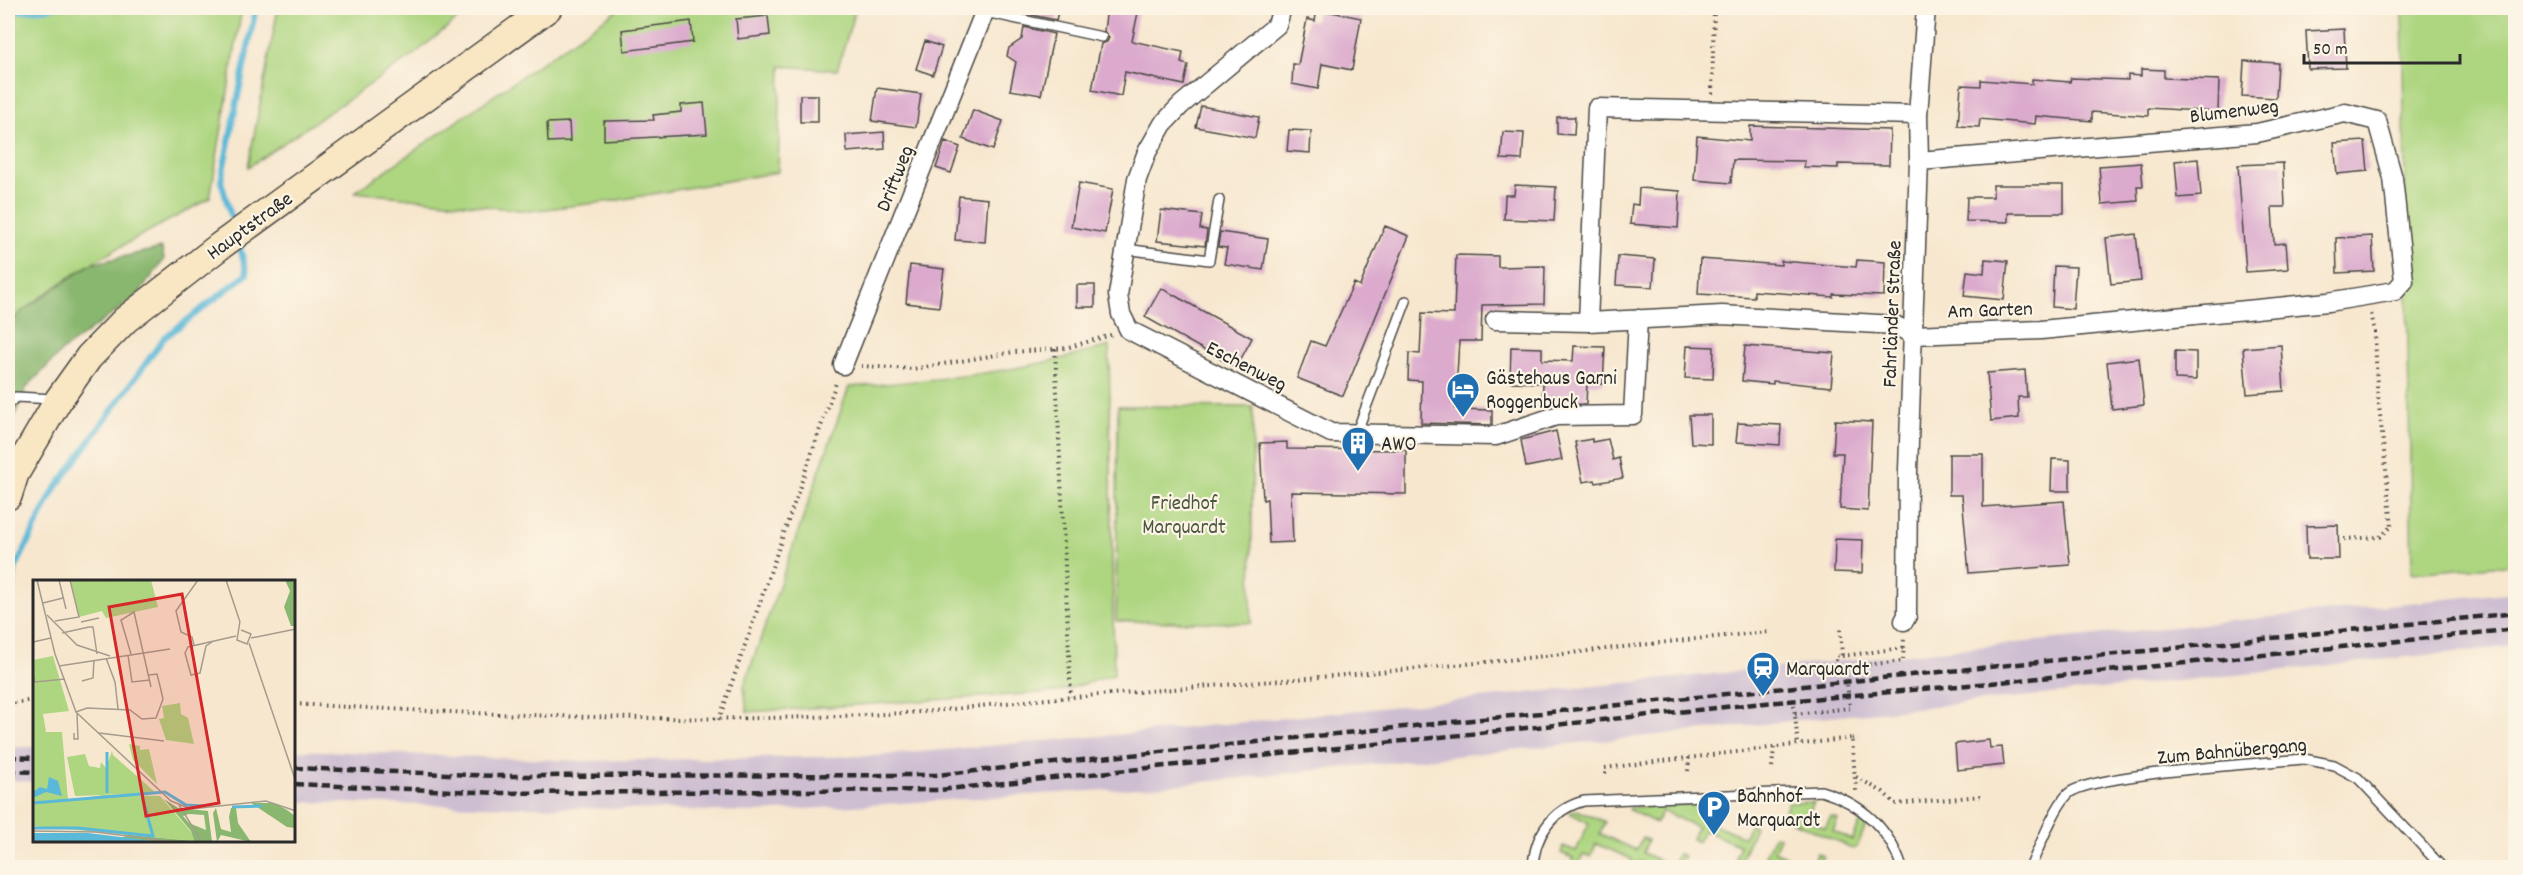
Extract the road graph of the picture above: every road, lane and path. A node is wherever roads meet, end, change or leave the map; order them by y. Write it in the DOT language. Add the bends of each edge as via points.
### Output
graph roads {
  1 [pos="548,8"];
  2 [pos="1282,8"];
  3 [pos="1714,8"];
  4 [pos="1926,8"];
  5 [pos="986,10"];
  6 [pos="1102,37"];
  7 [pos="1712,110"];
  8 [pos="1918,115"];
  9 [pos="1919,162"];
  10 [pos="1219,200"];
  11 [pos="1125,249"];
  12 [pos="2395,291"];
  13 [pos="2369,296"];
  14 [pos="1406,301"];
  15 [pos="1638,319"];
  16 [pos="1495,320"];
  17 [pos="1588,322"];
  18 [pos="1129,330"];
  19 [pos="1913,335"];
  20 [pos="1055,349"];
  21 [pos="843,365"];
  22 [pos="59,399"];
  23 [pos="8,404"];
  24 [pos="1356,434"];
  25 [pos="8,496"];
  26 [pos="2344,539"];
  27 [pos="1904,621"];
  28 [pos="1840,627"];
  29 [pos="1769,632"];
  30 [pos="1903,648"];
  31 [pos="1842,656"];
  32 [pos="1836,673"];
  33 [pos="1071,698"];
  34 [pos="33,700"];
  35 [pos="8,704"];
  36 [pos="296,704"];
  37 [pos="1794,705"];
  38 [pos="1795,714"];
  39 [pos="719,720"];
  40 [pos="1852,738"];
  41 [pos="1858,739"];
  42 [pos="1798,745"];
  43 [pos="1774,748"];
  44 [pos="1689,758"];
  45 [pos="1772,768"];
  46 [pos="1688,771"];
  47 [pos="1605,774"];
  48 [pos="1856,777"];
  49 [pos="1857,788"];
  50 [pos="1981,796"];
  51 [pos="1533,867"];
  52 [pos="1902,867"];
  53 [pos="2030,867"];
  54 [pos="2443,867"];
  1 -- 22 [label="street, Hauptstraße" via="242,229 125,320 90,357"];
  2 -- 11 [label="street" via="1277,25 1163,124 1137,179"];
  3 -- 7 [label="path"];
  4 -- 8 [label="street, Fahrländer Straße"];
  5 -- 6 [label="lane"];
  5 -- 21 [label="street, Driftweg"];
  7 -- 8 [label="street"];
  7 -- 17 [label="street" via="1597,108"];
  8 -- 9 [label="street, Fahrländer Straße"];
  9 -- 12 [label="street, Blumenweg" via="2257,133 2345,113 2377,122 2393,178 2404,281"];
  9 -- 19 [label="street, Fahrländer Straße"];
  10 -- 11 [label="lane" via="1209,260"];
  11 -- 18 [label="street" via="1118,295"];
  12 -- 13 [label="street, Am Garten"];
  13 -- 19 [label="street, Am Garten" via="2041,330"];
  13 -- 26 [label="path" via="2392,526 2380,537"];
  14 -- 24 [label="lane"];
  15 -- 17 [label="street, Am Garten"];
  15 -- 19 [label="street, Am Garten" via="1722,315 1895,325"];
  15 -- 24 [label="street, Eschenweg" via="1633,415 1556,416 1496,435"];
  16 -- 17 [label="street, Am Garten"];
  18 -- 20 [label="path"];
  18 -- 24 [label="street, Eschenweg" via="1331,433"];
  19 -- 27 [label="street, Fahrländer Straße"];
  20 -- 21 [label="path" via="913,369"];
  20 -- 33 [label="path"];
  21 -- 39 [label="path"];
  22 -- 23 [label="lane" via="16,397"];
  22 -- 25 [label="street, Hauptstraße" via="15,474"];
  27 -- 30 [label="path"];
  28 -- 31 [label="path"];
  29 -- 33 [label="path" via="1264,683"];
  30 -- 31 [label="path"];
  30 -- 38 [label="path, bridge" via="1903,661 1845,667 1850,708"];
  31 -- 32 [label="path" via="1836,656"];
  33 -- 39 [label="path" via="908,713"];
  34 -- 35 [label="path"];
  36 -- 39 [label="path"];
  37 -- 38 [label="path"];
  38 -- 42 [label="path"];
  40 -- 41 [label="path"];
  40 -- 42 [label="path"];
  40 -- 48 [label="path"];
  42 -- 43 [label="path"];
  43 -- 44 [label="path"];
  43 -- 45 [label="path"];
  44 -- 46 [label="path"];
  44 -- 47 [label="path" via="1605,768"];
  48 -- 49 [label="path"];
  48 -- 50 [label="path" via="1883,792 1895,804"];
  51 -- 52 [label="lane" via="1537,841 1544,829 1564,809 1584,801 1821,791 1869,814 1890,839"];
  53 -- 54 [label="lane, Zum Bahnübergang" via="2061,804 2078,787 2117,779 2304,759 2334,765 2358,778"];
}
